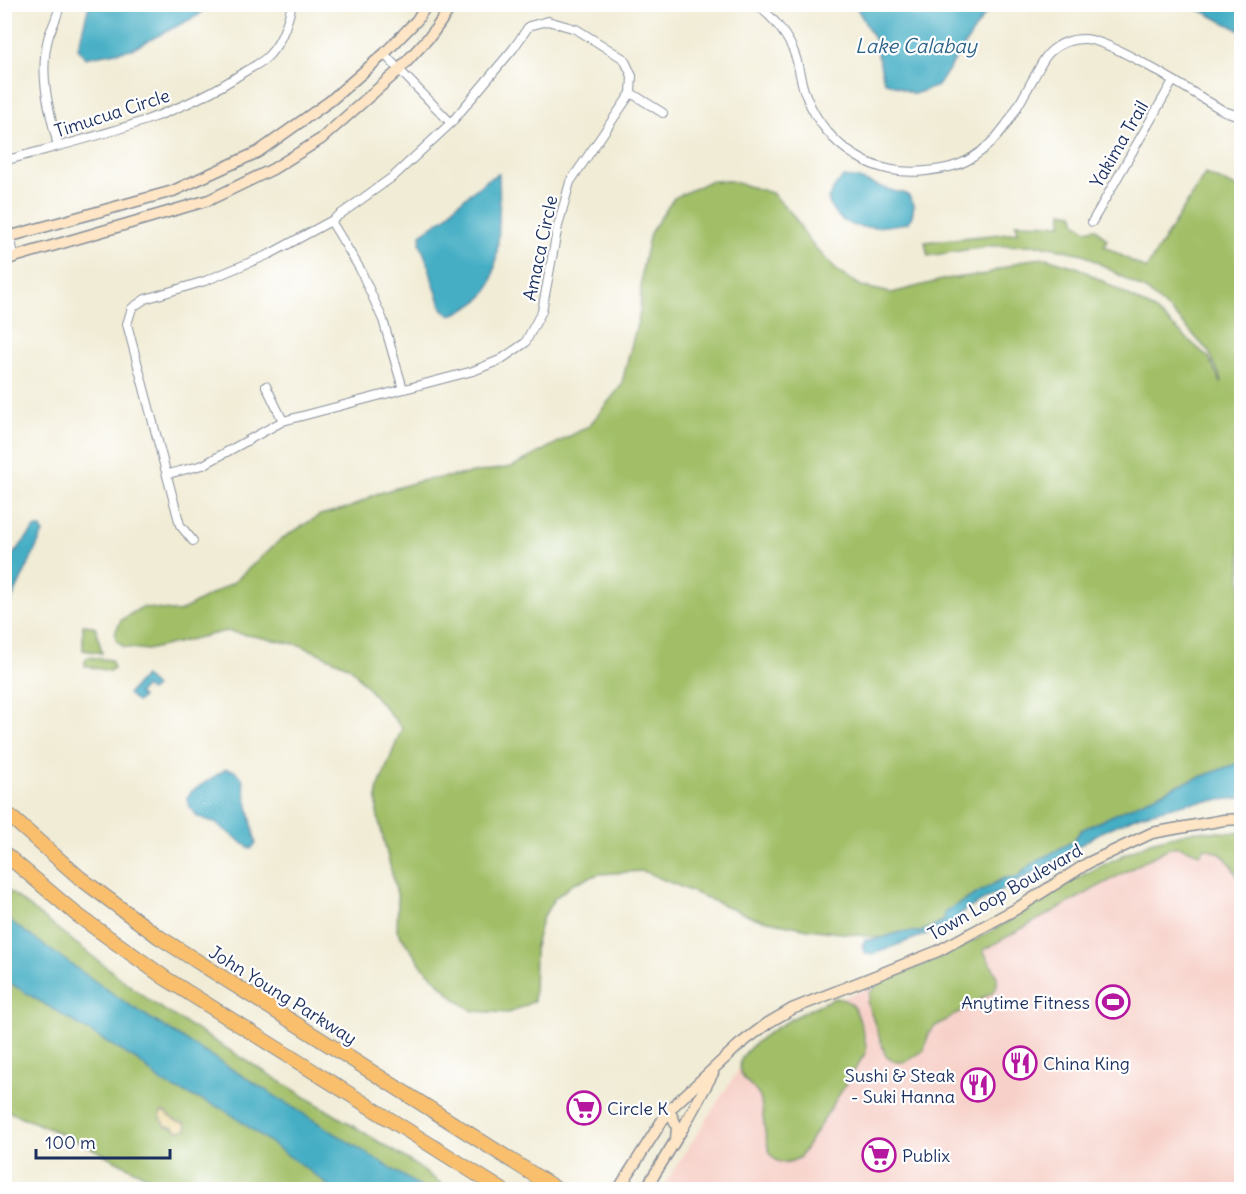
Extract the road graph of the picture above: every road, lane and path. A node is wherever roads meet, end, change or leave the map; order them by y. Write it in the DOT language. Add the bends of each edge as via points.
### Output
graph roads {
  1 [pos="60,4"];
  2 [pos="292,4"];
  3 [pos="427,4"];
  4 [pos="453,4"];
  5 [pos="756,4"];
  6 [pos="384,54"];
  7 [pos="398,71"];
  8 [pos="1173,81"];
  9 [pos="631,93"];
  10 [pos="663,113"];
  11 [pos="1242,117"];
  12 [pos="451,123"];
  13 [pos="58,146"];
  14 [pos="4,161"];
  15 [pos="4,213"];
  16 [pos="330,220"];
  17 [pos="1092,222"];
  18 [pos="8,237"];
  19 [pos="10,259"];
  20 [pos="266,386"];
  21 [pos="403,389"];
  22 [pos="283,421"];
  23 [pos="168,474"];
  24 [pos="193,542"];
  25 [pos="7,820"];
  26 [pos="1242,821"];
  27 [pos="4,853"];
  28 [pos="718,1065"];
  29 [pos="669,1110"];
  30 [pos="676,1140"];
  31 [pos="501,1190"];
  32 [pos="558,1190"];
  33 [pos="618,1190"];
  34 [pos="645,1190"];
  1 -- 13 [label="street" via="49,36 44,76"];
  2 -- 13 [label="street, Timucua Circle" via="288,24 270,55 231,81 138,124"];
  3 -- 6 [label="street"];
  4 -- 7 [label="street"];
  5 -- 8 [label="street" via="785,34 796,57 806,97 831,136 856,156 908,173 950,169 973,158 1012,117 1048,53 1065,42 1084,39 1106,44"];
  6 -- 7 [label="street"];
  6 -- 18 [label="street" via="330,101 258,152 173,191"];
  7 -- 12 [label="street"];
  7 -- 19 [label="street" via="321,139 273,169 209,200"];
  8 -- 11 [label="street" via="1224,111"];
  8 -- 17 [label="street, Yakima Trail"];
  9 -- 10 [label="street"];
  9 -- 12 [label="street" via="632,76 624,59 576,29 548,21 530,26"];
  9 -- 21 [label="street, Amaca Circle" via="570,182 542,311 525,343 474,371"];
  12 -- 16 [label="street" via="394,176"];
  13 -- 14 [label="street, Timucua Circle"];
  15 -- 18 [label="street"];
  16 -- 21 [label="street" via="360,269 383,320"];
  16 -- 23 [label="street" via="270,254 205,281 145,299 132,308 127,324"];
  18 -- 19 [label="street"];
  20 -- 22 [label="street"];
  21 -- 22 [label="street, Amaca Circle"];
  22 -- 23 [label="street, Amaca Circle" via="203,465"];
  23 -- 24 [label="street" via="180,525"];
  25 -- 32 [label="highway, John Young Parkway" via="159,937"];
  26 -- 28 [label="street, Town Loop Boulevard" via="1224,820 1152,833 1088,863 1016,909 938,951 792,1009 768,1023"];
  27 -- 31 [label="highway" via="76,914 165,978"];
  28 -- 29 [label="street, Town Loop Boulevard"];
  28 -- 30 [label="street, Town Loop Boulevard"];
  29 -- 30 [label="street" via="677,1127"];
  29 -- 33 [label="street, Town Loop Boulevard"];
  30 -- 34 [label="street, Town Loop Boulevard"];
}
